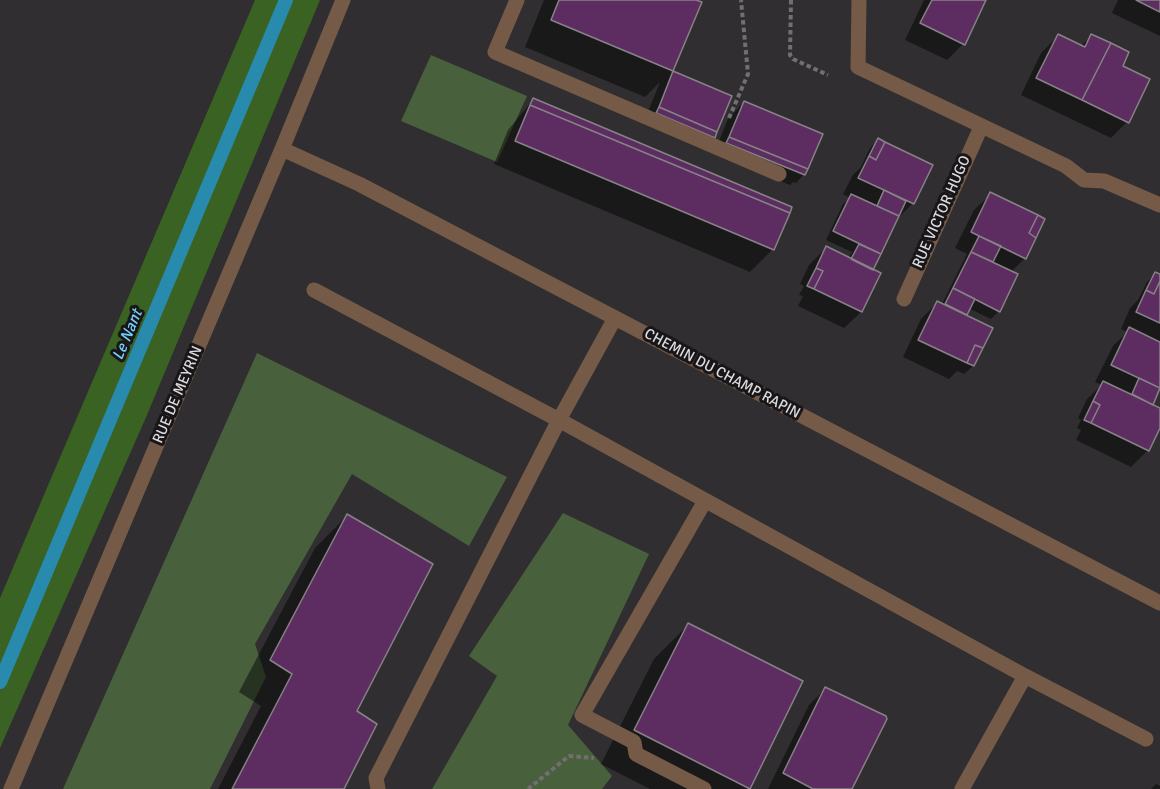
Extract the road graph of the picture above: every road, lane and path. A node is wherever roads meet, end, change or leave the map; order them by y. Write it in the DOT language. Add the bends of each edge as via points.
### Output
graph roads {
  1 [pos="343,0"];
  2 [pos="517,0"];
  3 [pos="741,0"];
  4 [pos="859,0"];
  5 [pos="739,96"];
  6 [pos="981,127"];
  7 [pos="282,149"];
  8 [pos="779,174"];
  9 [pos="1160,206"];
  10 [pos="314,290"];
  11 [pos="904,299"];
  12 [pos="615,318"];
  13 [pos="559,420"];
  14 [pos="705,501"];
  15 [pos="1160,603"];
  16 [pos="1025,676"];
  17 [pos="1146,739"];
  18 [pos="636,754"];
  19 [pos="11,789"];
  20 [pos="378,789"];
  21 [pos="528,789"];
  22 [pos="704,789"];
  23 [pos="962,789"];
  1 -- 7 [label="street, RUE DE MEYRIN"];
  2 -- 8 [label="street" via="495,52"];
  3 -- 5 [label="path" via="748,74"];
  4 -- 6 [label="street" via="858,67"];
  6 -- 9 [label="street" via="1066,166 1084,180 1104,180"];
  6 -- 11 [label="street, RUE VICTOR HUGO"];
  7 -- 12 [label="street, CHEMIN DU CHAMP RAPIN" via="359,184"];
  7 -- 19 [label="street, RUE DE MEYRIN"];
  10 -- 13 [label="street"];
  12 -- 13 [label="street"];
  12 -- 15 [label="street, CHEMIN DU CHAMP RAPIN"];
  13 -- 14 [label="street"];
  13 -- 20 [label="street" via="376,778"];
  14 -- 16 [label="street"];
  14 -- 18 [label="street" via="582,715 634,742"];
  16 -- 17 [label="street"];
  16 -- 23 [label="street"];
  18 -- 21 [label="path" via="618,760 569,756"];
  18 -- 22 [label="street"];
}
